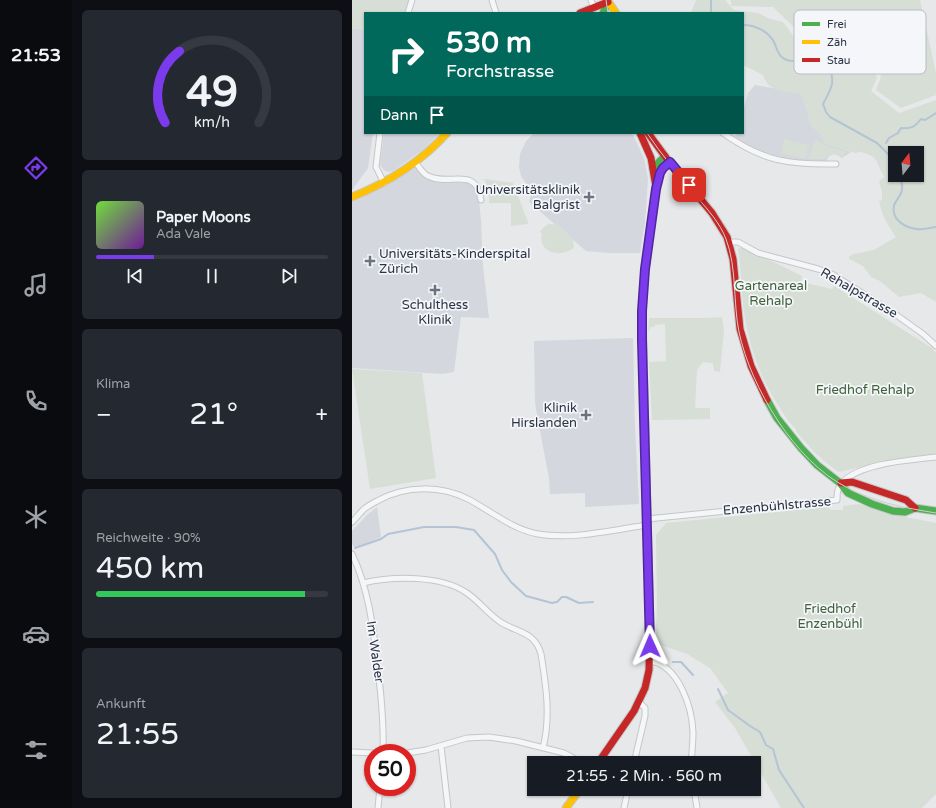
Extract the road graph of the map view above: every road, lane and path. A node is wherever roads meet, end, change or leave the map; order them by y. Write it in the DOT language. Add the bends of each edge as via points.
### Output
graph roads {
  1 [pos="412,0"];
  2 [pos="492,0"];
  3 [pos="591,0"];
  4 [pos="607,1"];
  5 [pos="594,8"];
  6 [pos="408,12"];
  7 [pos="496,12"];
  8 [pos="583,12"];
  9 [pos="603,12"];
  10 [pos="615,12"];
  11 [pos="380,134"];
  12 [pos="446,134"];
  13 [pos="640,134"];
  14 [pos="649,134"];
  15 [pos="724,134"];
  16 [pos="668,159"];
  17 [pos="416,162"];
  18 [pos="836,164"];
  19 [pos="653,168"];
  20 [pos="384,183"];
  21 [pos="656,189"];
  22 [pos="352,197"];
  23 [pos="481,200"];
  24 [pos="729,242"];
  25 [pos="936,346"];
  26 [pos="936,457"];
  27 [pos="841,483"];
  28 [pos="916,508"];
  29 [pos="936,511"];
  30 [pos="352,522"];
  31 [pos="647,522"];
  32 [pos="352,554"];
  33 [pos="362,583"];
  34 [pos="650,661"];
  35 [pos="639,702"];
  36 [pos="383,744"];
  37 [pos="441,746"];
  38 [pos="543,748"];
  39 [pos="416,751"];
  40 [pos="352,752"];
  41 [pos="364,753"];
  42 [pos="570,756"];
  43 [pos="603,756"];
  44 [pos="636,756"];
  45 [pos="691,756"];
  46 [pos="379,796"];
  47 [pos="575,796"];
  48 [pos="627,796"];
  49 [pos="695,796"];
  50 [pos="378,808"];
  51 [pos="448,808"];
  52 [pos="566,808"];
  53 [pos="624,808"];
  54 [pos="697,808"];
  1 -- 6 [label="street"];
  2 -- 7 [label="street"];
  3 -- 5 [label="street"];
  4 -- 5 [label="main road"];
  4 -- 9 [label="main road"];
  4 -- 10 [label="main road"];
  5 -- 8 [label="main road"];
  11 -- 20 [label="street" via="376,167"];
  12 -- 17 [label="main road"];
  13 -- 19 [label="main road"];
  14 -- 16 [label="main road"];
  15 -- 18 [label="street" via="739,144 784,162"];
  16 -- 19 [label="main road"];
  16 -- 21 [label="main road" via="660,173"];
  16 -- 24 [label="main road" via="713,214"];
  17 -- 20 [label="main road"];
  17 -- 23 [label="street" via="425,174 431,177 474,182 479,188"];
  19 -- 21 [label="main road"];
  20 -- 22 [label="main road"];
  21 -- 31 [label="main road" via="642,311"];
  24 -- 25 [label="street, Rehalpstrasse" via="738,242 758,253 832,274 895,314"];
  24 -- 27 [label="main road" via="740,331 756,380 771,407 798,445 818,466"];
  26 -- 27 [label="street, Enzenbühlstrasse" via="889,463 867,469"];
  27 -- 28 [label="main road" via="852,482 906,500"];
  27 -- 28 [label="main road" via="848,494 874,504 903,512"];
  27 -- 31 [label="street, Enzenbühlstrasse" via="837,491 837,500"];
  28 -- 29 [label="main road"];
  30 -- 31 [label="street, Enzenbühlstrasse" via="365,508 384,497 405,490 425,488 468,499 520,529 538,534 575,535"];
  31 -- 34 [label="main road"];
  32 -- 33 [label="street, Im Walder"];
  33 -- 36 [label="street, Im Walder" via="378,665"];
  33 -- 38 [label="street" via="407,579 446,582 472,596 501,622 534,640 541,654 547,696 547,731"];
  34 -- 35 [label="main road" via="648,678"];
  34 -- 45 [label="street" via="655,661 668,669 686,696 693,733"];
  35 -- 43 [label="main road"];
  35 -- 44 [label="street" via="645,708 645,716"];
  37 -- 38 [label="street" via="467,738 489,737"];
  37 -- 39 [label="street"];
  37 -- 51 [label="street"];
  38 -- 42 [label="street"];
  40 -- 41 [label="street"];
  46 -- 50 [label="street"];
  47 -- 52 [label="main road"];
  48 -- 53 [label="street"];
  49 -- 54 [label="street"];
}
